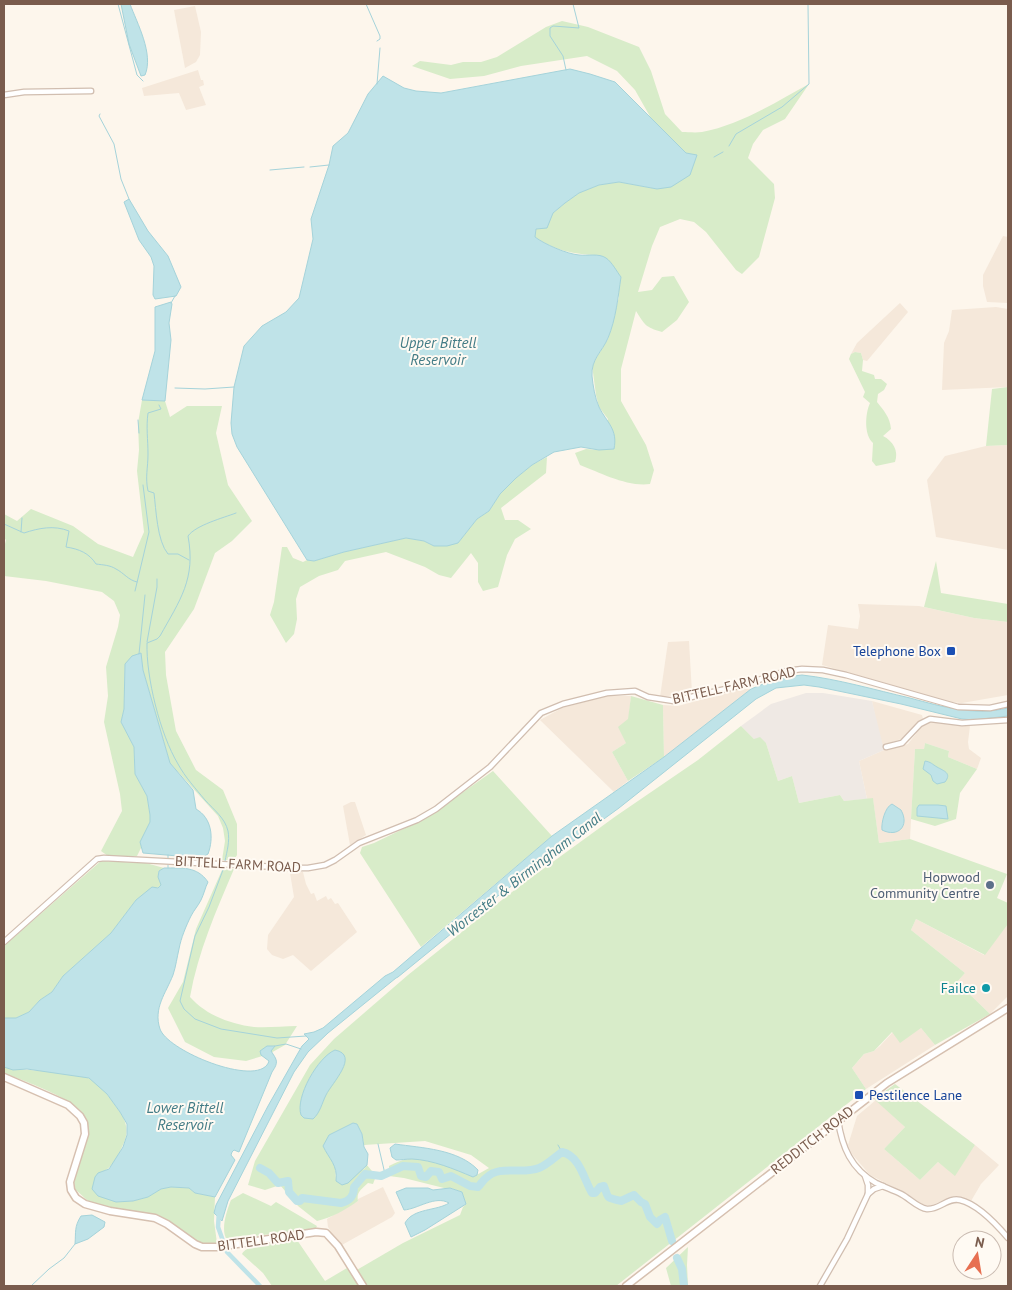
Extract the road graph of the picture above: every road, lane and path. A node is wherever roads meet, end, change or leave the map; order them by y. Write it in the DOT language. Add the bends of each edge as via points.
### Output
graph roads {
  1 [pos="91,91"];
  2 [pos="4,95"];
  3 [pos="1008,704"];
  4 [pos="1008,720"];
  5 [pos="886,747"];
  6 [pos="4,942"];
  7 [pos="1008,1008"];
  8 [pos="4,1077"];
  9 [pos="838,1120"];
  10 [pos="865,1175"];
  11 [pos="883,1186"];
  12 [pos="868,1194"];
  13 [pos="1008,1238"];
  14 [pos="363,1286"];
  15 [pos="626,1286"];
  16 [pos="820,1286"];
  1 -- 2 [label="street"];
  3 -- 6 [label="street, BITTELL FARM ROAD" via="990,708 958,707 846,675 802,669 674,701 635,691 606,693 541,713 490,766 436,808 417,820 359,843 335,860 316,867 295,868 97,859"];
  4 -- 5 [label="street" via="962,723 930,719 920,724 902,743"];
  7 -- 9 [label="main road, REDDITCH ROAD" via="887,1083"];
  8 -- 14 [label="main road, BITTELL ROAD" via="68,1105 80,1116 85,1134 70,1182 76,1198 85,1204 154,1218 202,1247 326,1233"];
  9 -- 10 [label="street" via="844,1148"];
  9 -- 15 [label="main road, REDDITCH ROAD"];
  10 -- 11 [label="street"];
  10 -- 12 [label="street"];
  11 -- 12 [label="street"];
  11 -- 13 [label="street" via="926,1209 954,1200 963,1201 984,1215"];
  12 -- 16 [label="street"];
}
